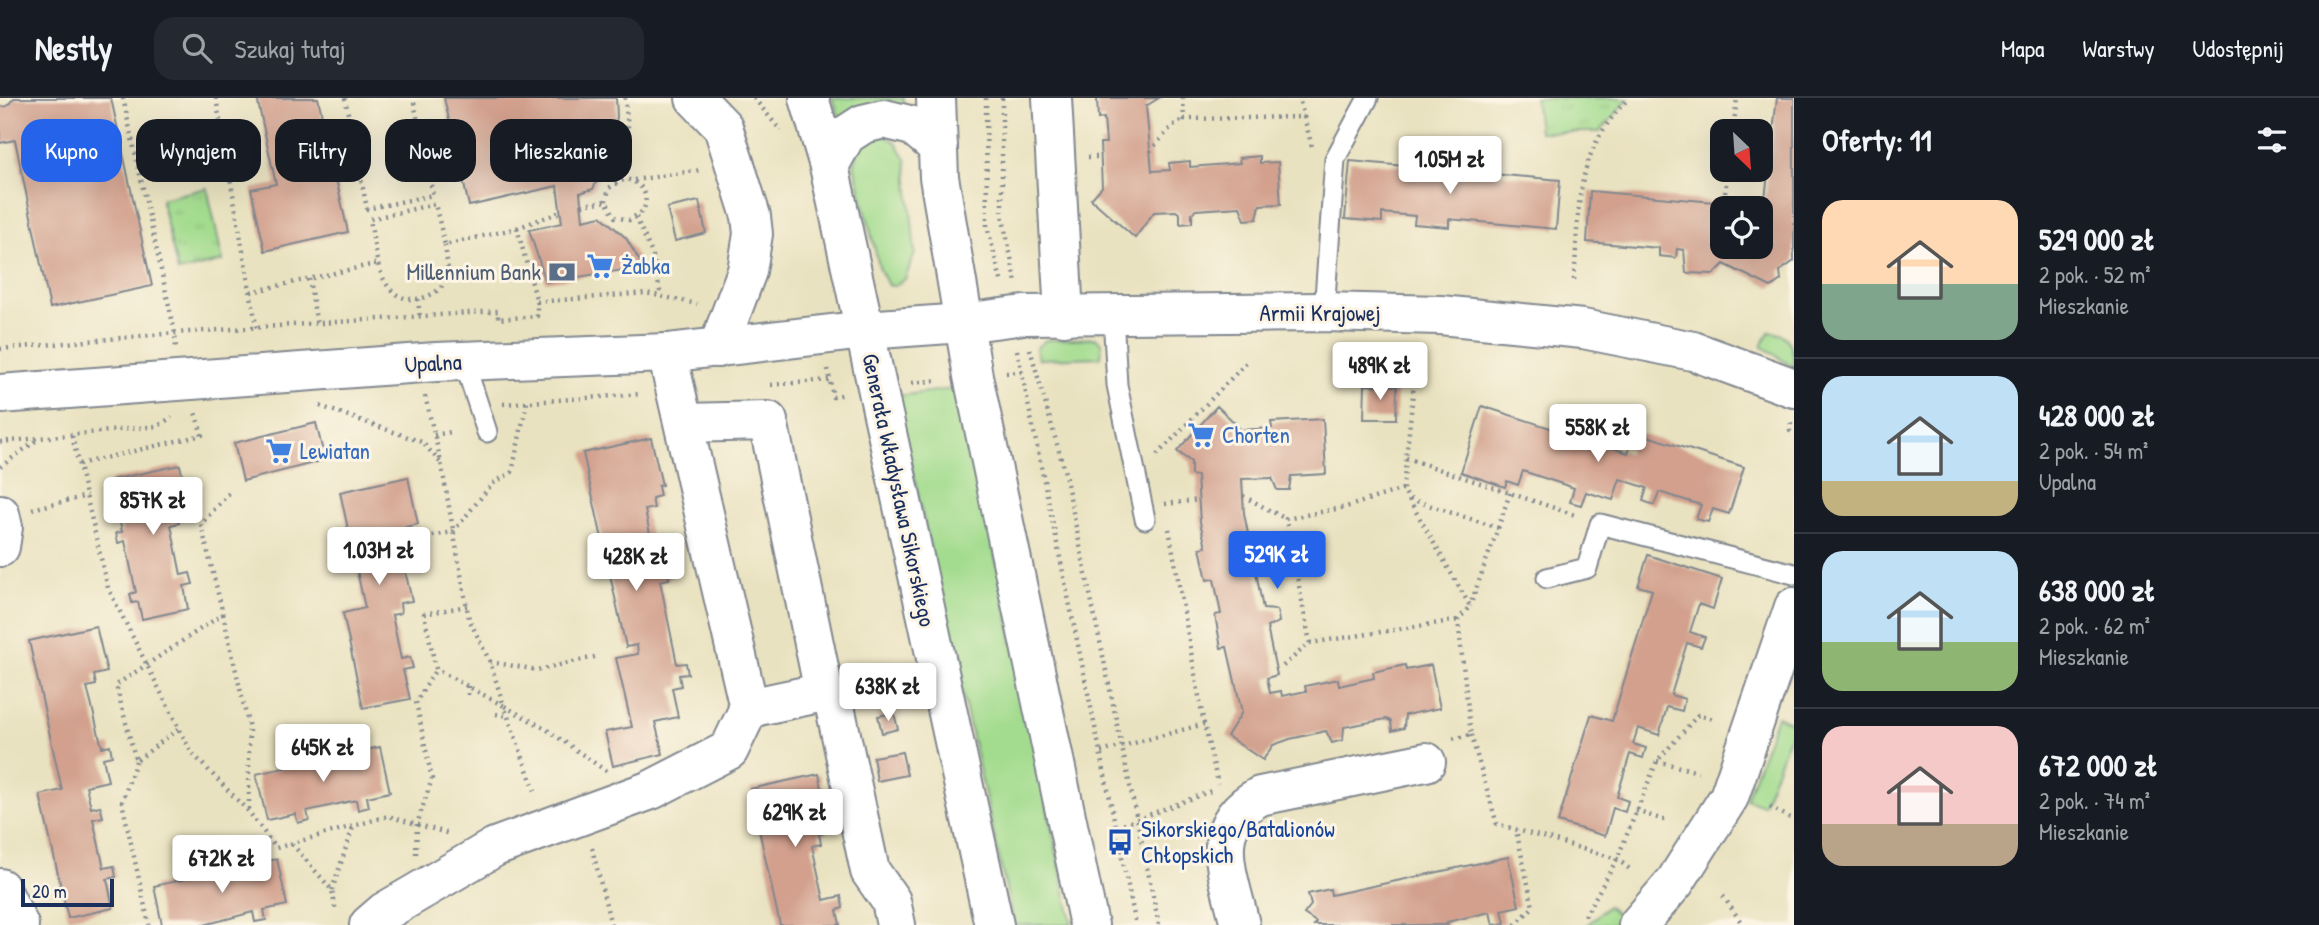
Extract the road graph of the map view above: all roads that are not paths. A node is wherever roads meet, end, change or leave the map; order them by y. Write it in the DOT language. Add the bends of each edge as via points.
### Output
graph roads {
  1 [pos="695,98"];
  2 [pos="809,98"];
  3 [pos="936,98"];
  4 [pos="1052,98"];
  5 [pos="1368,98"];
  6 [pos="938,147"];
  7 [pos="829,166"];
  8 [pos="1324,312"];
  9 [pos="1113,315"];
  10 [pos="1064,316"];
  11 [pos="963,323"];
  12 [pos="864,330"];
  13 [pos="718,348"];
  14 [pos="667,353"];
  15 [pos="464,361"];
  16 [pos="1794,388"];
  17 [pos="0,394"];
  18 [pos="679,408"];
  19 [pos="487,432"];
  20 [pos="0,515"];
  21 [pos="1145,519"];
  22 [pos="0,547"];
  23 [pos="1794,574"];
  24 [pos="1547,578"];
  25 [pos="1794,607"];
  26 [pos="824,692"];
  27 [pos="749,708"];
  28 [pos="1435,751"];
  29 [pos="0,888"];
  30 [pos="352,920"];
  31 [pos="19,925"];
  32 [pos="896,925"];
  33 [pos="995,925"];
  34 [pos="1089,925"];
  35 [pos="1240,925"];
  36 [pos="1638,925"];
  1 -- 13 [label="street" via="723,127 753,234 751,254"];
  2 -- 7 [label="street, Generała Władysława Sikorskiego"];
  3 -- 6 [label="street"];
  4 -- 10 [label="street"];
  5 -- 8 [label="lane" via="1335,159"];
  6 -- 7 [label="street" via="913,126 884,119 863,124 846,135"];
  6 -- 11 [label="street"];
  7 -- 12 [label="street, Generała Władysława Sikorskiego"];
  8 -- 9 [label="street, Armii Krajowej"];
  8 -- 16 [label="street, Armii Krajowej" via="1440,315 1583,329 1693,351"];
  9 -- 10 [label="street, Armii Krajowej"];
  9 -- 21 [label="lane" via="1117,385"];
  10 -- 11 [label="street, Armii Krajowej"];
  11 -- 12 [label="street, Armii Krajowej"];
  11 -- 34 [label="street"];
  12 -- 13 [label="street, Upalna"];
  12 -- 33 [label="street, Generała Władysława Sikorskiego"];
  13 -- 14 [label="street, Upalna"];
  14 -- 15 [label="street, Upalna"];
  14 -- 18 [label="street"];
  15 -- 17 [label="street, Upalna" via="184,403"];
  15 -- 19 [label="lane"];
  18 -- 26 [label="street" via="768,421"];
  18 -- 27 [label="street"];
  20 -- 22 [label="street"];
  23 -- 24 [label="lane" via="1600,524 1587,568"];
  25 -- 36 [label="street" via="1729,797 1675,882"];
  26 -- 27 [label="street"];
  26 -- 32 [label="street" via="834,702 870,872 891,901"];
  27 -- 30 [label="street" via="729,750 651,790 495,847 384,912"];
  28 -- 35 [label="street" via="1260,796 1244,805 1225,830 1224,848"];
  29 -- 31 [label="street"];
}
